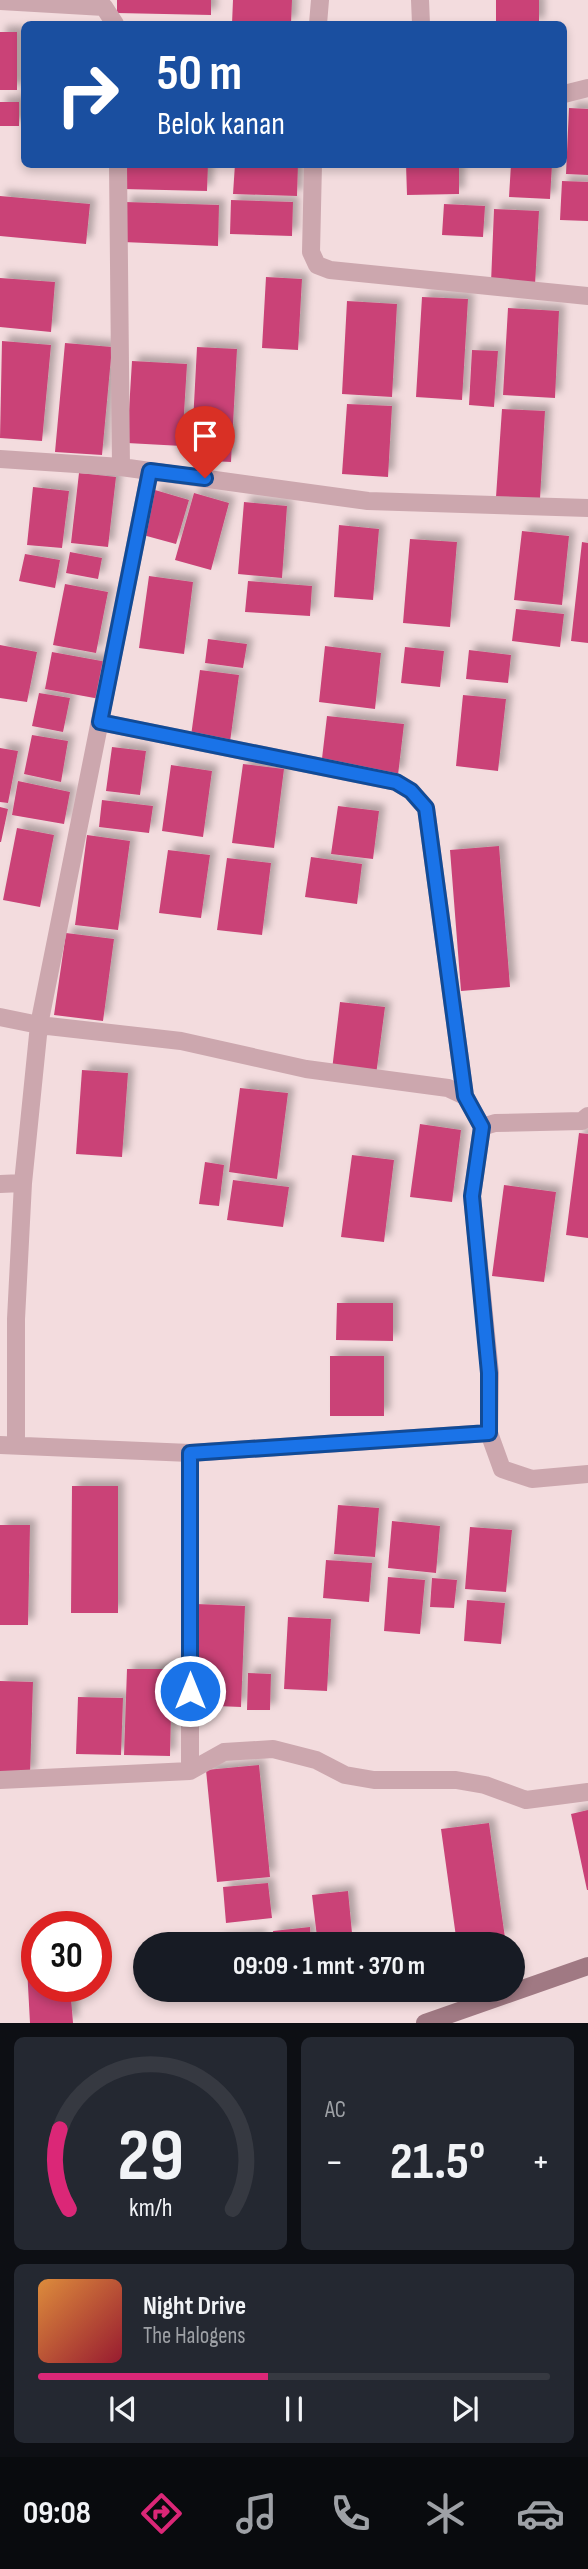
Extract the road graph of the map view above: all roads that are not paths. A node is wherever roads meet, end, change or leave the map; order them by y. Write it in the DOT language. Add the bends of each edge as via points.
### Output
graph roads {
  1 [pos="320,0"];
  2 [pos="420,0"];
  3 [pos="0,1"];
  4 [pos="113,21"];
  5 [pos="318,21"];
  6 [pos="421,21"];
  7 [pos="588,88"];
  8 [pos="567,93"];
  9 [pos="118,168"];
  10 [pos="313,168"];
  11 [pos="588,296"];
  12 [pos="0,459"];
  13 [pos="121,467"];
  14 [pos="150,471"];
  15 [pos="588,508"];
  16 [pos="100,722"];
  17 [pos="0,1017"];
  18 [pos="39,1025"];
  19 [pos="465,1096"];
  20 [pos="588,1116"];
  21 [pos="482,1127"];
  22 [pos="23,1183"];
  23 [pos="0,1184"];
  24 [pos="489,1433"];
  25 [pos="8,1445"];
  26 [pos="190,1453"];
  27 [pos="588,1474"];
  28 [pos="190,1771"];
  29 [pos="0,1780"];
  30 [pos="588,1792"];
  31 [pos="588,1966"];
  32 [pos="425,2023"];
  1 -- 5 [label="street"];
  2 -- 6 [label="street"];
  3 -- 4 [label="street" via="104,8"];
  7 -- 8 [label="street"];
  9 -- 13 [label="street"];
  10 -- 11 [label="street" via="311,252 317,265"];
  12 -- 13 [label="street"];
  13 -- 14 [label="street"];
  14 -- 15 [label="street" via="368,501"];
  14 -- 16 [label="street"];
  16 -- 18 [label="street"];
  16 -- 19 [label="street" via="396,782 411,791 426,808"];
  17 -- 18 [label="street"];
  18 -- 19 [label="street" via="181,1041 306,1069 447,1088"];
  18 -- 22 [label="street"];
  19 -- 21 [label="street"];
  20 -- 21 [label="street" via="582,1121 495,1122"];
  21 -- 24 [label="street" via="472,1196 489,1373"];
  22 -- 23 [label="street"];
  22 -- 25 [label="street"];
  24 -- 26 [label="street"];
  24 -- 27 [label="street" via="502,1469 532,1479"];
  25 -- 26 [label="street"];
  26 -- 28 [label="street"];
  28 -- 29 [label="street"];
  28 -- 30 [label="street" via="225,1752 273,1749 316,1760 345,1775 374,1780 456,1780 526,1800"];
  31 -- 32 [label="main road"];
}
